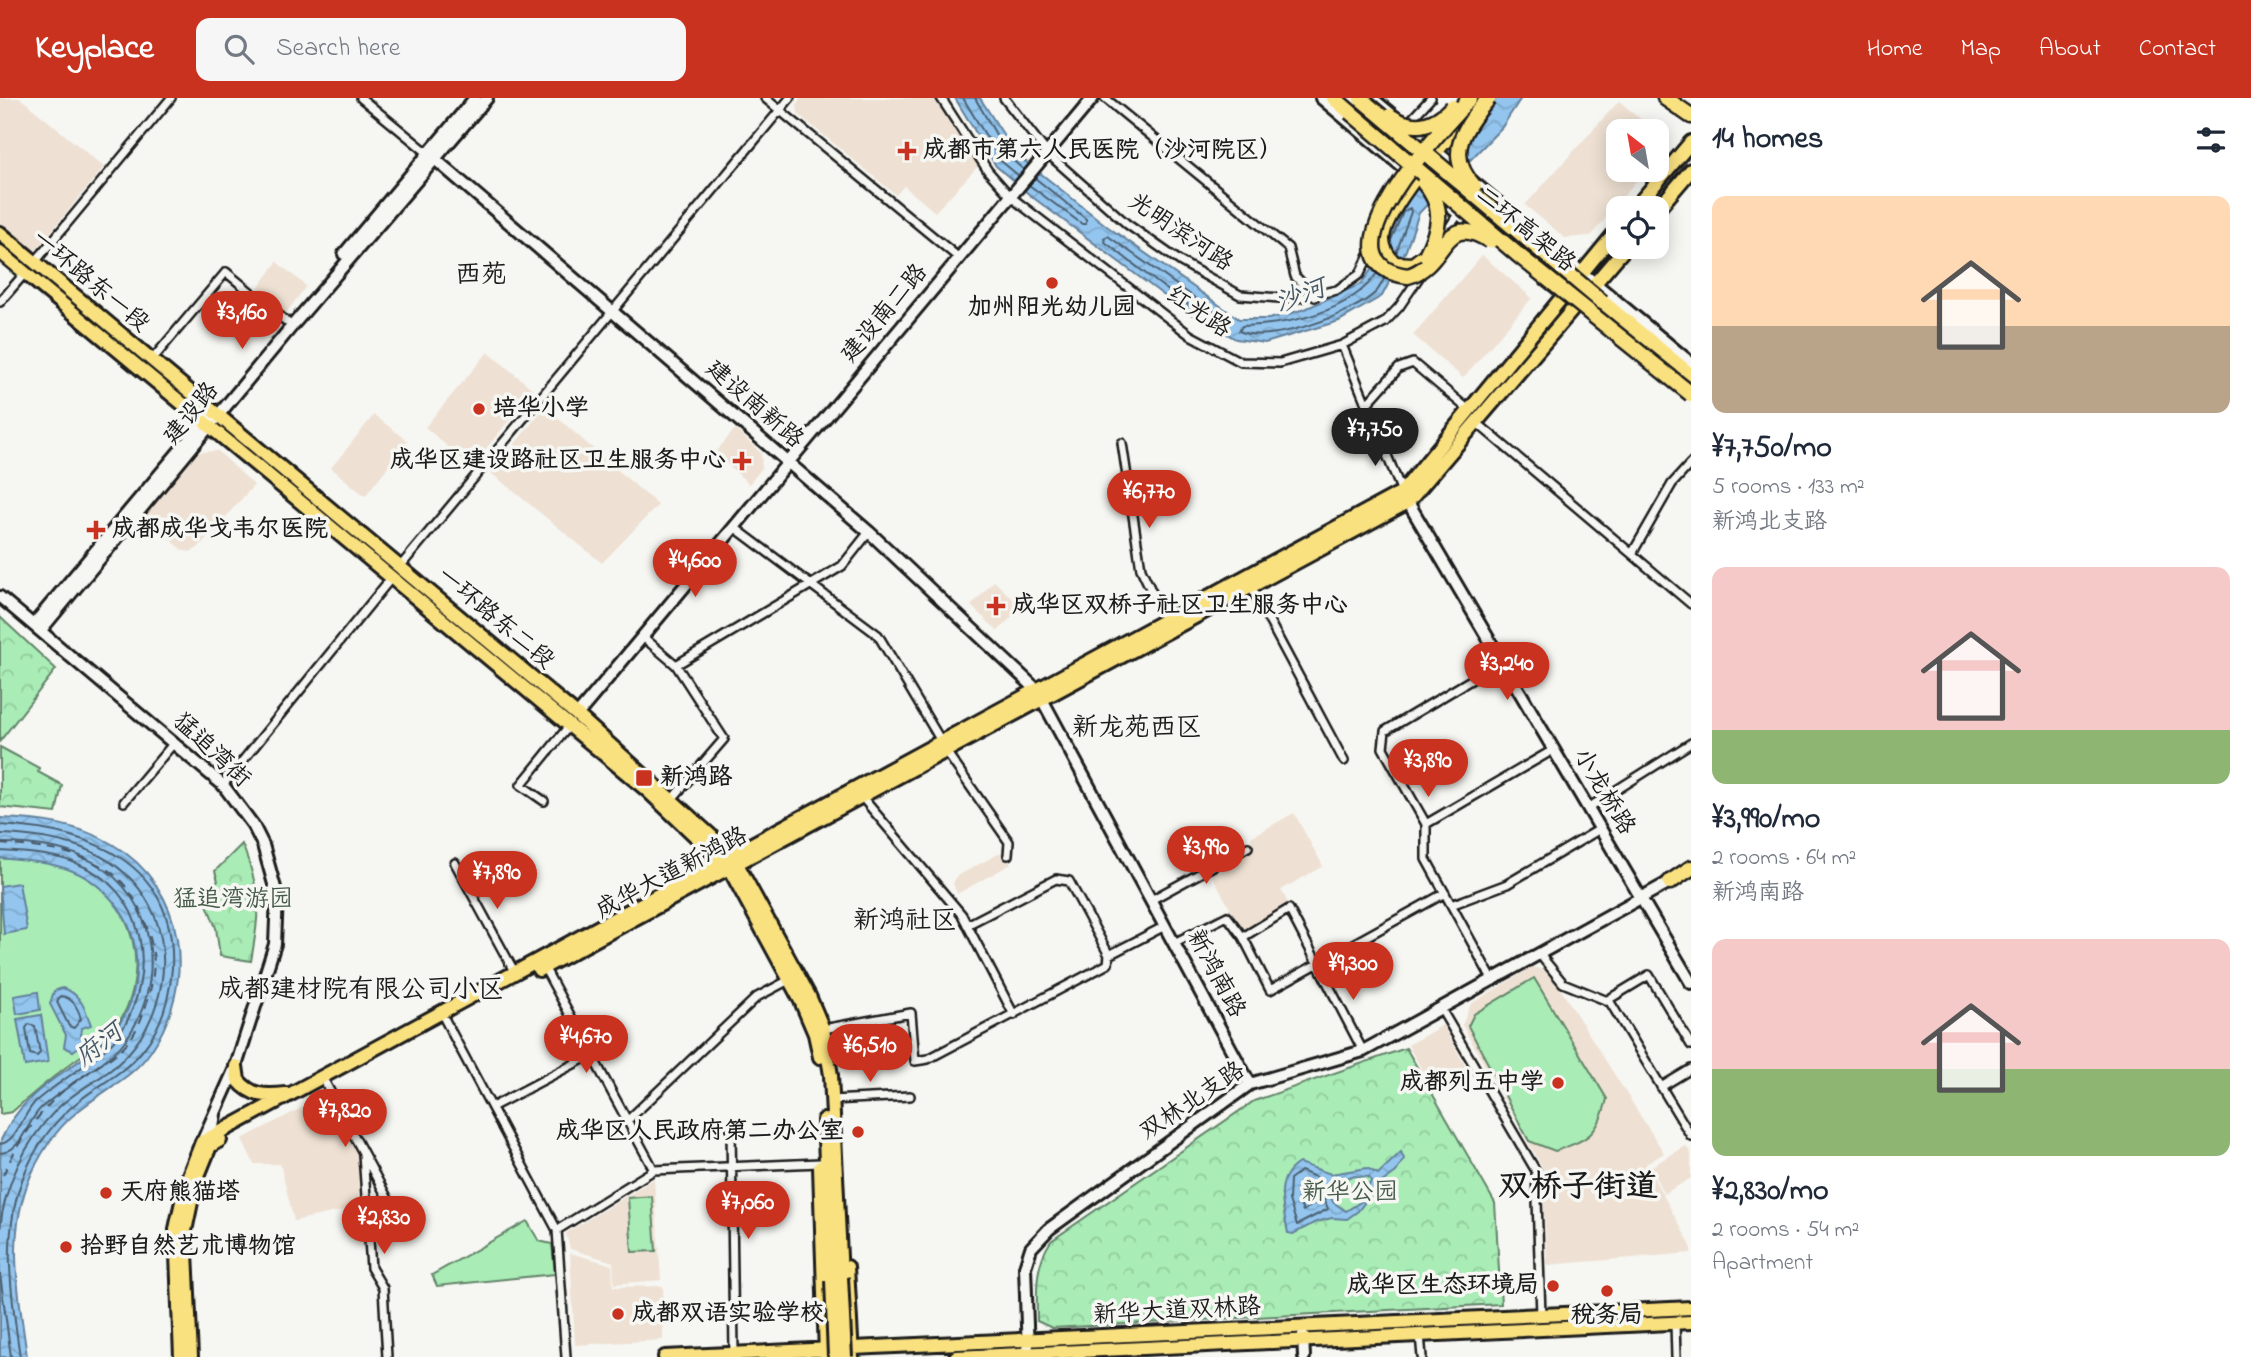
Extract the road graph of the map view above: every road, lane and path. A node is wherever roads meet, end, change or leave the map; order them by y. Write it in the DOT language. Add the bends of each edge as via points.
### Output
graph roads {
  1 [pos="171,98"];
  2 [pos="361,98"];
  3 [pos="475,98"];
  4 [pos="487,98"];
  5 [pos="765,98"];
  6 [pos="790,98"];
  7 [pos="941,98"];
  8 [pos="1004,98"];
  9 [pos="1093,98"];
  10 [pos="1105,98"];
  11 [pos="1321,98"];
  12 [pos="1334,98"];
  13 [pos="1360,98"];
  14 [pos="1370,98"];
  15 [pos="1431,98"];
  16 [pos="1460,98"];
  17 [pos="1470,98"];
  18 [pos="1480,98"];
  19 [pos="1489,98"];
  20 [pos="1665,98"];
  21 [pos="1679,98"];
  22 [pos="1691,106"];
  23 [pos="780,110"];
  24 [pos="1691,116"];
  25 [pos="1405,126"];
  26 [pos="1691,142"];
  27 [pos="432,156"];
  28 [pos="1400,156"];
  29 [pos="1044,157"];
  30 [pos="1691,170"];
  31 [pos="1411,174"];
  32 [pos="1013,195"];
  33 [pos="1645,196"];
  34 [pos="1669,196"];
  35 [pos="1458,214"];
  36 [pos="1500,216"];
  37 [pos="0,233"];
  38 [pos="1606,243"];
  39 [pos="0,252"];
  40 [pos="1517,254"];
  41 [pos="960,258"];
  42 [pos="1616,259"];
  43 [pos="34,262"];
  44 [pos="25,273"];
  45 [pos="1581,273"];
  46 [pos="1594,284"];
  47 [pos="1315,297"];
  48 [pos="1562,298"];
  49 [pos="0,302"];
  50 [pos="1573,307"];
  51 [pos="614,313"];
  52 [pos="287,322"];
  53 [pos="1342,345"];
  54 [pos="151,361"];
  55 [pos="1691,363"];
  56 [pos="1691,376"];
  57 [pos="1691,394"];
  58 [pos="1691,402"];
  59 [pos="1366,405"];
  60 [pos="1473,416"];
  61 [pos="210,419"];
  62 [pos="1122,443"];
  63 [pos="788,462"];
  64 [pos="1691,463"];
  65 [pos="1405,497"];
  66 [pos="734,527"];
  67 [pos="869,532"];
  68 [pos="1633,552"];
  69 [pos="396,572"];
  70 [pos="809,585"];
  71 [pos="1251,587"];
  72 [pos="0,597"];
  73 [pos="1691,604"];
  74 [pos="1165,620"];
  75 [pos="38,627"];
  76 [pos="643,637"];
  77 [pos="1501,662"];
  78 [pos="676,665"];
  79 [pos="1040,694"];
  80 [pos="577,715"];
  81 [pos="569,726"];
  82 [pos="1691,743"];
  83 [pos="173,744"];
  84 [pos="943,746"];
  85 [pos="1553,750"];
  86 [pos="1344,761"];
  87 [pos="223,785"];
  88 [pos="861,796"];
  89 [pos="673,798"];
  90 [pos="544,801"];
  91 [pos="124,802"];
  92 [pos="1588,808"];
  93 [pos="1426,824"];
  94 [pos="1600,829"];
  95 [pos="1248,847"];
  96 [pos="1008,855"];
  97 [pos="1691,860"];
  98 [pos="730,862"];
  99 [pos="455,863"];
  100 [pos="1691,869"];
  101 [pos="1670,882"];
  102 [pos="1445,894"];
  103 [pos="1640,897"];
  104 [pos="1151,901"];
  105 [pos="1451,905"];
  106 [pos="967,925"];
  107 [pos="1165,926"];
  108 [pos="1243,937"];
  109 [pos="1174,943"];
  110 [pos="1109,955"];
  111 [pos="1541,956"];
  112 [pos="1319,963"];
  113 [pos="544,967"];
  114 [pos="515,973"];
  115 [pos="789,980"];
  116 [pos="1493,981"];
  117 [pos="1691,983"];
  118 [pos="1606,1001"];
  119 [pos="1441,1009"];
  120 [pos="1014,1015"];
  121 [pos="445,1020"];
  122 [pos="823,1029"];
  123 [pos="1691,1045"];
  124 [pos="1363,1051"];
  125 [pos="591,1055"];
  126 [pos="236,1066"];
  127 [pos="1691,1069"];
  128 [pos="326,1084"];
  129 [pos="1250,1084"];
  130 [pos="1661,1087"];
  131 [pos="293,1093"];
  132 [pos="910,1096"];
  133 [pos="831,1100"];
  134 [pos="492,1107"];
  135 [pos="627,1121"];
  136 [pos="731,1128"];
  137 [pos="829,1135"];
  138 [pos="1691,1136"];
  139 [pos="208,1141"];
  140 [pos="363,1154"];
  141 [pos="820,1163"];
  142 [pos="733,1167"];
  143 [pos="654,1170"];
  144 [pos="389,1201"];
  145 [pos="558,1230"];
  146 [pos="836,1279"];
  147 [pos="1691,1308"];
  148 [pos="1541,1315"];
  149 [pos="1691,1322"];
  150 [pos="1675,1323"];
  151 [pos="1302,1327"];
  152 [pos="1420,1335"];
  153 [pos="1027,1340"];
  154 [pos="1303,1340"];
  155 [pos="1028,1353"];
  156 [pos="1115,1353"];
  157 [pos="734,1354"];
  158 [pos="829,1354"];
  159 [pos="850,1354"];
  160 [pos="181,1357"];
  161 [pos="191,1357"];
  162 [pos="387,1357"];
  163 [pos="566,1357"];
  164 [pos="665,1357"];
  165 [pos="956,1357"];
  166 [pos="1304,1357"];
  167 [pos="1422,1357"];
  168 [pos="1676,1357"];
  1 -- 43 [label="street"];
  2 -- 27 [label="street"];
  3 -- 27 [label="street, 建设路"];
  4 -- 27 [label="street, 建设路"];
  5 -- 23 [label="street"];
  6 -- 23 [label="street"];
  7 -- 32 [label="street, 红光路" via="980,161"];
  8 -- 29 [label="street, 光明滨河路"];
  9 -- 29 [label="street, 建设南二路"];
  10 -- 47 [label="street" via="1288,248 1295,276"];
  11 -- 31 [label="street"];
  12 -- 28 [label="highway, 二环高架路, bridge"];
  13 -- 36 [label="highway, 二环高架路, bridge"];
  14 -- 16 [label="highway, bridge" via="1401,123 1416,126 1442,117"];
  14 -- 25 [label="street"];
  15 -- 25 [label="street"];
  17 -- 40 [label="highway, bridge" via="1388,199 1374,233 1376,255 1389,271 1408,276 1424,269 1449,237 1464,230"];
  18 -- 28 [label="highway, bridge" via="1428,163 1419,174 1410,185 1386,222 1384,251 1395,264 1405,267 1426,255 1440,219 1436,199 1426,185 1420,180 1415,174"];
  19 -- 36 [label="highway, bridge" via="1462,132 1459,158 1465,176"];
  20 -- 24 [label="highway"];
  21 -- 22 [label="highway"];
  23 -- 41 [label="street"];
  23 -- 51 [label="street"];
  25 -- 45 [label="street"];
  26 -- 33 [label="main road"];
  27 -- 51 [label="street, 建设南新路"];
  27 -- 52 [label="street, 建设路"];
  27 -- 61 [label="street, 建设路"];
  28 -- 40 [label="highway, 二环高架路, bridge"];
  29 -- 32 [label="street, 建设南二路"];
  29 -- 47 [label="street, 光明滨河路" via="1127,224 1240,295"];
  30 -- 34 [label="main road"];
  31 -- 35 [label="street, bridge"];
  31 -- 47 [label="street, 光明滨河路" via="1382,215 1360,274 1337,290"];
  32 -- 41 [label="street, 建设南二路"];
  32 -- 53 [label="street, 红光路" via="1190,335 1222,354 1241,362 1280,363"];
  35 -- 48 [label="street"];
  35 -- 53 [label="street, 红光路" via="1399,307 1385,322"];
  36 -- 56 [label="highway, 二环高架路, bridge"];
  37 -- 43 [label="main road, 一环路东一段"];
  38 -- 45 [label="main road, 成华大道新鸿路"];
  39 -- 44 [label="main road, 一环路东一段"];
  40 -- 57 [label="highway, 二环高架路, bridge"];
  41 -- 63 [label="street, 建设南二路"];
  42 -- 46 [label="main road, 成华大道新鸿路"];
  43 -- 54 [label="main road, 一环路东一段"];
  44 -- 49 [label="street"];
  44 -- 61 [label="main road, 一环路东一段"];
  45 -- 46 [label="street"];
  45 -- 48 [label="main road, 成华大道新鸿路"];
  46 -- 50 [label="main road, 成华大道新鸿路"];
  46 -- 55 [label="street"];
  48 -- 50 [label="street"];
  48 -- 60 [label="main road, 成华大道新鸿路"];
  50 -- 58 [label="street"];
  50 -- 60 [label="main road, 成华大道新鸿路"];
  51 -- 63 [label="street, 建设南新路"];
  51 -- 69 [label="street"];
  52 -- 54 [label="street" via="226,272"];
  52 -- 61 [label="street, 建设路"];
  53 -- 59 [label="street"];
  54 -- 61 [label="main road, 一环路东一段"];
  59 -- 60 [label="street" via="1399,368 1413,363"];
  59 -- 65 [label="street"];
  60 -- 65 [label="main road, 成华大道新鸿路"];
  60 -- 68 [label="street"];
  61 -- 69 [label="main road, 一环路东二段"];
  61 -- 75 [label="street, 建设路"];
  62 -- 74 [label="street" via="1141,569"];
  63 -- 66 [label="street, 建设南二路"];
  63 -- 67 [label="street, 建设南新路"];
  64 -- 68 [label="street" via="1672,484"];
  65 -- 71 [label="main road, 成华大道新鸿路"];
  65 -- 74 [label="main road, 成华大道新鸿路"];
  65 -- 77 [label="street, 小龙桥路"];
  66 -- 70 [label="street"];
  66 -- 76 [label="street, 建设南二路"];
  67 -- 70 [label="street" via="849,560"];
  67 -- 79 [label="street, 建设南新路"];
  68 -- 73 [label="street"];
  69 -- 80 [label="main road, 一环路东二段"];
  69 -- 81 [label="main road, 一环路东二段"];
  69 -- 87 [label="street"];
  70 -- 78 [label="street"];
  70 -- 84 [label="street" via="878,635"];
  71 -- 79 [label="main road, 成华大道新鸿路"];
  71 -- 86 [label="street"];
  72 -- 75 [label="street, 猛追湾街"];
  74 -- 79 [label="main road, 成华大道新鸿路"];
  75 -- 83 [label="street, 猛追湾街"];
  76 -- 78 [label="street"];
  76 -- 80 [label="street, 建设南二路"];
  77 -- 85 [label="street, 小龙桥路"];
  77 -- 93 [label="street" via="1385,731 1383,748"];
  78 -- 89 [label="street" via="724,739"];
  79 -- 84 [label="main road, 成华大道新鸿路"];
  79 -- 104 [label="street, 新鸿南路"];
  80 -- 89 [label="main road, 一环路东二段"];
  81 -- 90 [label="street" via="522,785"];
  81 -- 98 [label="main road, 一环路东二段"];
  82 -- 92 [label="street"];
  83 -- 87 [label="street, 猛追湾街"];
  83 -- 91 [label="street"];
  84 -- 88 [label="main road, 成华大道新鸿路"];
  84 -- 96 [label="street" via="1009,842"];
  84 -- 98 [label="main road, 成华大道新鸿路"];
  85 -- 92 [label="street, 小龙桥路"];
  85 -- 93 [label="street"];
  87 -- 126 [label="street, 猛追湾街" via="263,845 277,895 275,944"];
  88 -- 98 [label="main road, 成华大道新鸿路"];
  88 -- 106 [label="street"];
  89 -- 98 [label="main road, 一环路东二段"];
  92 -- 94 [label="street, 小龙桥路"];
  93 -- 102 [label="street" via="1426,859"];
  94 -- 103 [label="street, 小龙桥路"];
  94 -- 105 [label="street" via="1507,884"];
  95 -- 104 [label="street"];
  97 -- 103 [label="street"];
  98 -- 113 [label="main road, 成华大道新鸿路"];
  98 -- 114 [label="main road, 成华大道新鸿路"];
  98 -- 115 [label="main road"];
  98 -- 122 [label="main road"];
  99 -- 114 [label="street"];
  100 -- 101 [label="highway"];
  101 -- 103 [label="street"];
  102 -- 105 [label="street"];
  102 -- 112 [label="street"];
  103 -- 111 [label="street, 双林北支路"];
  103 -- 117 [label="street, 小龙桥路"];
  104 -- 107 [label="street, 新鸿南路"];
  105 -- 116 [label="street"];
  106 -- 110 [label="street" via="1056,879 1069,881"];
  106 -- 120 [label="street"];
  107 -- 109 [label="street, 新鸿南路"];
  107 -- 110 [label="street"];
  108 -- 109 [label="street" via="1227,916"];
  108 -- 112 [label="street" via="1270,990"];
  108 -- 112 [label="street" via="1289,909"];
  109 -- 129 [label="street, 新鸿南路"];
  110 -- 120 [label="street" via="1108,964"];
  111 -- 116 [label="street, 双林北支路"];
  111 -- 118 [label="street" via="1563,983"];
  112 -- 124 [label="street"];
  113 -- 121 [label="main road, 成华大道新鸿路"];
  113 -- 125 [label="street"];
  114 -- 131 [label="main road, 成华大道新鸿路"];
  115 -- 135 [label="street" via="757,997"];
  115 -- 137 [label="main road" via="820,1051"];
  116 -- 119 [label="street, 双林北支路"];
  118 -- 123 [label="street" via="1649,975"];
  118 -- 130 [label="street"];
  119 -- 124 [label="street, 双林北支路"];
  119 -- 148 [label="street" via="1536,1171"];
  120 -- 122 [label="street" via="928,1059 915,1060 911,1013"];
  121 -- 128 [label="main road, 成华大道新鸿路"];
  121 -- 134 [label="street"];
  122 -- 133 [label="main road"];
  124 -- 129 [label="street, 双林北支路"];
  125 -- 134 [label="street"];
  125 -- 135 [label="street"];
  126 -- 131 [label="main road" via="238,1080 255,1094"];
  126 -- 139 [label="street, 猛追湾街"];
  127 -- 130 [label="street"];
  128 -- 139 [label="main road, 成华大道新鸿路"];
  128 -- 140 [label="street"];
  129 -- 153 [label="street, 双林北支路" via="1049,1229 1031,1248 1025,1267"];
  130 -- 138 [label="street"];
  131 -- 139 [label="main road, 成华大道新鸿路"];
  132 -- 133 [label="street"];
  133 -- 137 [label="main road"];
  134 -- 145 [label="street"];
  135 -- 143 [label="street"];
  136 -- 142 [label="street"];
  137 -- 141 [label="main road"];
  137 -- 146 [label="main road"];
  137 -- 159 [label="main road" via="842,1185"];
  139 -- 160 [label="main road, 猛追湾街" via="186,1183 176,1229"];
  139 -- 161 [label="main road, 猛追湾街" via="185,1231"];
  140 -- 144 [label="street"];
  140 -- 162 [label="street" via="371,1268 383,1288"];
  141 -- 142 [label="street"];
  141 -- 158 [label="main road"];
  142 -- 143 [label="street"];
  142 -- 157 [label="street"];
  143 -- 145 [label="street"];
  145 -- 163 [label="street"];
  146 -- 158 [label="main road, bridge"];
  146 -- 159 [label="main road, bridge"];
  147 -- 148 [label="main road, 新华大道双林路"];
  148 -- 151 [label="main road, 新华大道双林路"];
  149 -- 150 [label="main road, 新华大道双林路"];
  150 -- 152 [label="main road, 新华大道双林路"];
  150 -- 168 [label="street"];
  151 -- 153 [label="main road, 新华大道双林路"];
  151 -- 154 [label="street"];
  152 -- 154 [label="main road, 新华大道双林路"];
  152 -- 167 [label="street"];
  153 -- 155 [label="street, 双林北支路"];
  153 -- 159 [label="main road, 新华大道双林路"];
  154 -- 156 [label="main road, 新华大道双林路"];
  154 -- 166 [label="street"];
  155 -- 156 [label="main road, 新华大道双林路"];
  155 -- 165 [label="main road, 新华大道双林路"];
  157 -- 158 [label="main road, 新华大道双林路"];
  157 -- 164 [label="main road, 新华大道双林路"];
  158 -- 159 [label="main road, 新华大道双林路"];
}
